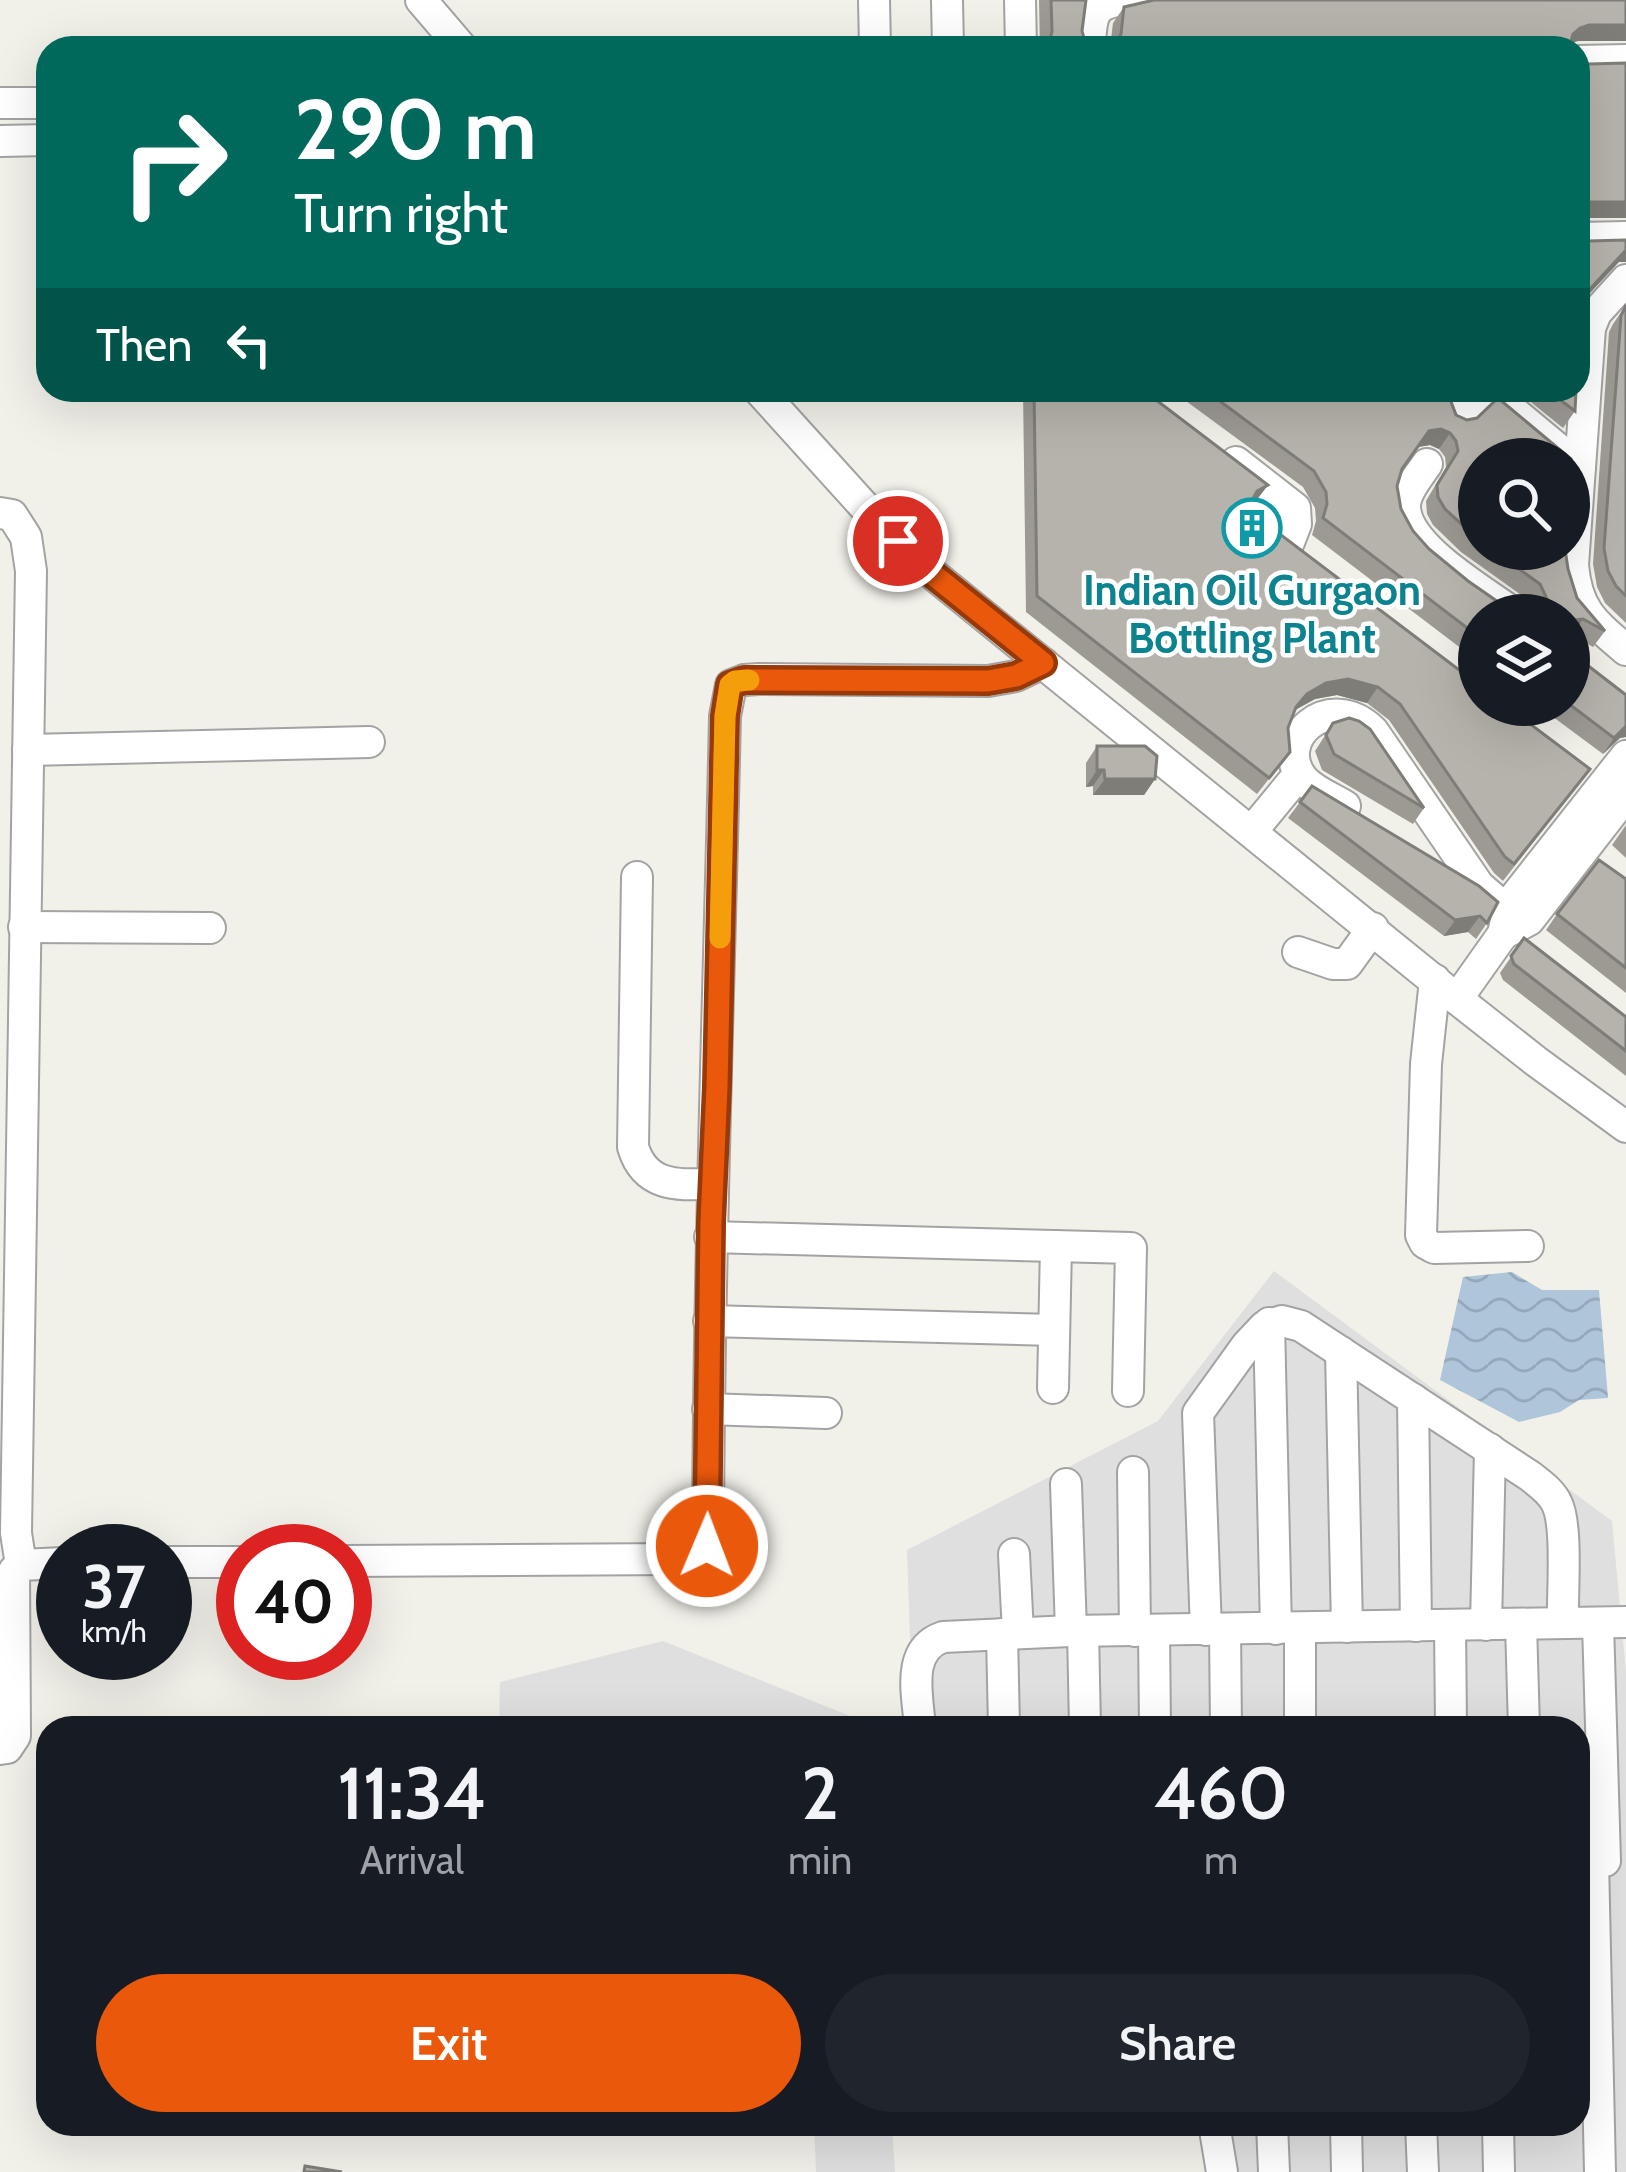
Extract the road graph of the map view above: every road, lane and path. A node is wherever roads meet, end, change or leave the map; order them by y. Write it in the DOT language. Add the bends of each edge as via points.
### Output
graph roads {
  1 [pos="874,0"];
  2 [pos="947,0"];
  3 [pos="1020,0"];
  4 [pos="1133,0"];
  5 [pos="431,7"];
  6 [pos="453,36"];
  7 [pos="875,36"];
  8 [pos="948,36"];
  9 [pos="1022,36"];
  10 [pos="1090,36"];
  11 [pos="1626,60"];
  12 [pos="1590,61"];
  13 [pos="0,103"];
  14 [pos="36,103"];
  15 [pos="36,140"];
  16 [pos="0,141"];
  17 [pos="1626,237"];
  18 [pos="1590,238"];
  19 [pos="1626,280"];
  20 [pos="1590,315"];
  21 [pos="770,402"];
  22 [pos="1470,402"];
  23 [pos="1502,402"];
  24 [pos="1584,402"];
  25 [pos="1458,417"];
  26 [pos="1545,438"];
  27 [pos="1582,438"];
  28 [pos="1215,446"];
  29 [pos="1427,464"];
  30 [pos="3,507"];
  31 [pos="1260,520"];
  32 [pos="1573,570"];
  33 [pos="1487,594"];
  34 [pos="1626,650"];
  35 [pos="1043,663"];
  36 [pos="369,742"];
  37 [pos="28,750"];
  38 [pos="1626,756"];
  39 [pos="1299,774"];
  40 [pos="1607,782"];
  41 [pos="1365,818"];
  42 [pos="1252,831"];
  43 [pos="1583,848"];
  44 [pos="1422,852"];
  45 [pos="1612,871"];
  46 [pos="637,877"];
  47 [pos="1479,886"];
  48 [pos="1508,924"];
  49 [pos="24,927"];
  50 [pos="210,928"];
  51 [pos="1373,928"];
  52 [pos="1298,952"];
  53 [pos="1545,954"];
  54 [pos="1446,990"];
  55 [pos="11,1005"];
  56 [pos="1626,1127"];
  57 [pos="712,1184"];
  58 [pos="710,1237"];
  59 [pos="1056,1246"];
  60 [pos="1528,1246"];
  61 [pos="709,1321"];
  62 [pos="1269,1323"];
  63 [pos="1054,1330"];
  64 [pos="1341,1352"];
  65 [pos="1053,1388"];
  66 [pos="1128,1391"];
  67 [pos="1413,1399"];
  68 [pos="709,1409"];
  69 [pos="826,1413"];
  70 [pos="1490,1449"];
  71 [pos="1133,1472"];
  72 [pos="1066,1484"];
  73 [pos="1014,1554"];
  74 [pos="372,1561"];
  75 [pos="12,1567"];
  76 [pos="1612,1622"];
  77 [pos="1563,1623"];
  78 [pos="1486,1624"];
  79 [pos="1521,1624"];
  80 [pos="1450,1625"];
  81 [pos="1416,1626"];
  82 [pos="1347,1627"];
  83 [pos="1288,1629"];
  84 [pos="1215,1630"];
  85 [pos="1077,1631"];
  86 [pos="1144,1631"];
  87 [pos="1010,1634"];
  88 [pos="919,1716"];
  89 [pos="1005,1716"];
  90 [pos="1084,1716"];
  91 [pos="1154,1716"];
  92 [pos="1225,1716"];
  93 [pos="1299,1716"];
  94 [pos="1451,1716"];
  95 [pos="1524,1716"];
  96 [pos="0,1749"];
  97 [pos="1591,1784"];
  98 [pos="1601,1861"];
  99 [pos="1216,2136"];
  100 [pos="1272,2136"];
  101 [pos="1346,2136"];
  102 [pos="1422,2136"];
  103 [pos="1498,2136"];
  104 [pos="1222,2172"];
  105 [pos="1274,2172"];
  106 [pos="1347,2172"];
  107 [pos="1423,2172"];
  108 [pos="1499,2172"];
  109 [pos="1600,2172"];
  1 -- 7 [label="street"];
  2 -- 8 [label="street"];
  3 -- 9 [label="street"];
  4 -- 10 [label="street" via="1096,11"];
  5 -- 6 [label="street"];
  11 -- 12 [label="street"];
  13 -- 14 [label="street"];
  15 -- 16 [label="street"];
  17 -- 18 [label="street"];
  19 -- 20 [label="street"];
  21 -- 35 [label="street" via="898,541"];
  22 -- 25 [label="street"];
  23 -- 26 [label="street"];
  24 -- 27 [label="street"];
  28 -- 31 [label="street" via="1295,508 1299,549"];
  29 -- 33 [label="street" via="1408,493 1410,527"];
  30 -- 37 [label="street" via="26,537 31,571"];
  32 -- 34 [label="street" via="1582,608"];
  35 -- 42 [label="street"];
  35 -- 57 [label="street" via="988,681 730,685"];
  36 -- 37 [label="street"];
  37 -- 49 [label="street"];
  38 -- 40 [label="street"];
  39 -- 41 [label="street"];
  39 -- 42 [label="street"];
  39 -- 47 [label="street" via="1297,740 1306,725 1321,716 1360,719"];
  40 -- 43 [label="street"];
  40 -- 48 [label="street" via="1510,903"];
  42 -- 51 [label="street"];
  43 -- 45 [label="street"];
  43 -- 48 [label="street" via="1529,920"];
  44 -- 47 [label="street"];
  46 -- 57 [label="street" via="633,1147 638,1163 664,1181"];
  47 -- 48 [label="street"];
  48 -- 53 [label="street"];
  48 -- 54 [label="street"];
  49 -- 50 [label="street"];
  49 -- 55 [label="street"];
  51 -- 52 [label="street" via="1347,964"];
  51 -- 54 [label="street"];
  54 -- 56 [label="street"];
  54 -- 60 [label="street" via="1426,1064 1421,1235 1434,1248"];
  55 -- 75 [label="street"];
  57 -- 58 [label="street"];
  58 -- 59 [label="street"];
  58 -- 61 [label="street"];
  59 -- 63 [label="street"];
  59 -- 66 [label="street" via="1131,1248"];
  61 -- 63 [label="street"];
  61 -- 68 [label="street"];
  62 -- 64 [label="street" via="1301,1325"];
  62 -- 83 [label="street"];
  62 -- 84 [label="street" via="1198,1413"];
  63 -- 65 [label="street"];
  64 -- 67 [label="street"];
  64 -- 82 [label="street"];
  67 -- 70 [label="street"];
  67 -- 81 [label="street"];
  68 -- 69 [label="street"];
  68 -- 74 [label="street" via="707,1546 695,1557"];
  70 -- 77 [label="street" via="1556,1500"];
  70 -- 78 [label="street"];
  71 -- 86 [label="street"];
  72 -- 85 [label="street"];
  73 -- 87 [label="street"];
  75 -- 96 [label="street" via="15,1736"];
  76 -- 77 [label="street"];
  76 -- 97 [label="street"];
  77 -- 79 [label="street"];
  78 -- 79 [label="street"];
  78 -- 80 [label="street"];
  79 -- 95 [label="street"];
  80 -- 81 [label="street"];
  80 -- 94 [label="street"];
  81 -- 82 [label="street"];
  82 -- 83 [label="street"];
  83 -- 84 [label="street"];
  83 -- 93 [label="street"];
  84 -- 86 [label="street"];
  84 -- 92 [label="street"];
  85 -- 86 [label="street"];
  85 -- 87 [label="street"];
  85 -- 90 [label="street"];
  86 -- 91 [label="street"];
  87 -- 88 [label="street" via="943,1637 922,1649"];
  87 -- 89 [label="street"];
  97 -- 98 [label="street"];
  98 -- 109 [label="street"];
  99 -- 104 [label="street"];
  100 -- 105 [label="street"];
  101 -- 106 [label="street"];
  102 -- 107 [label="street"];
  103 -- 108 [label="street"];
}
